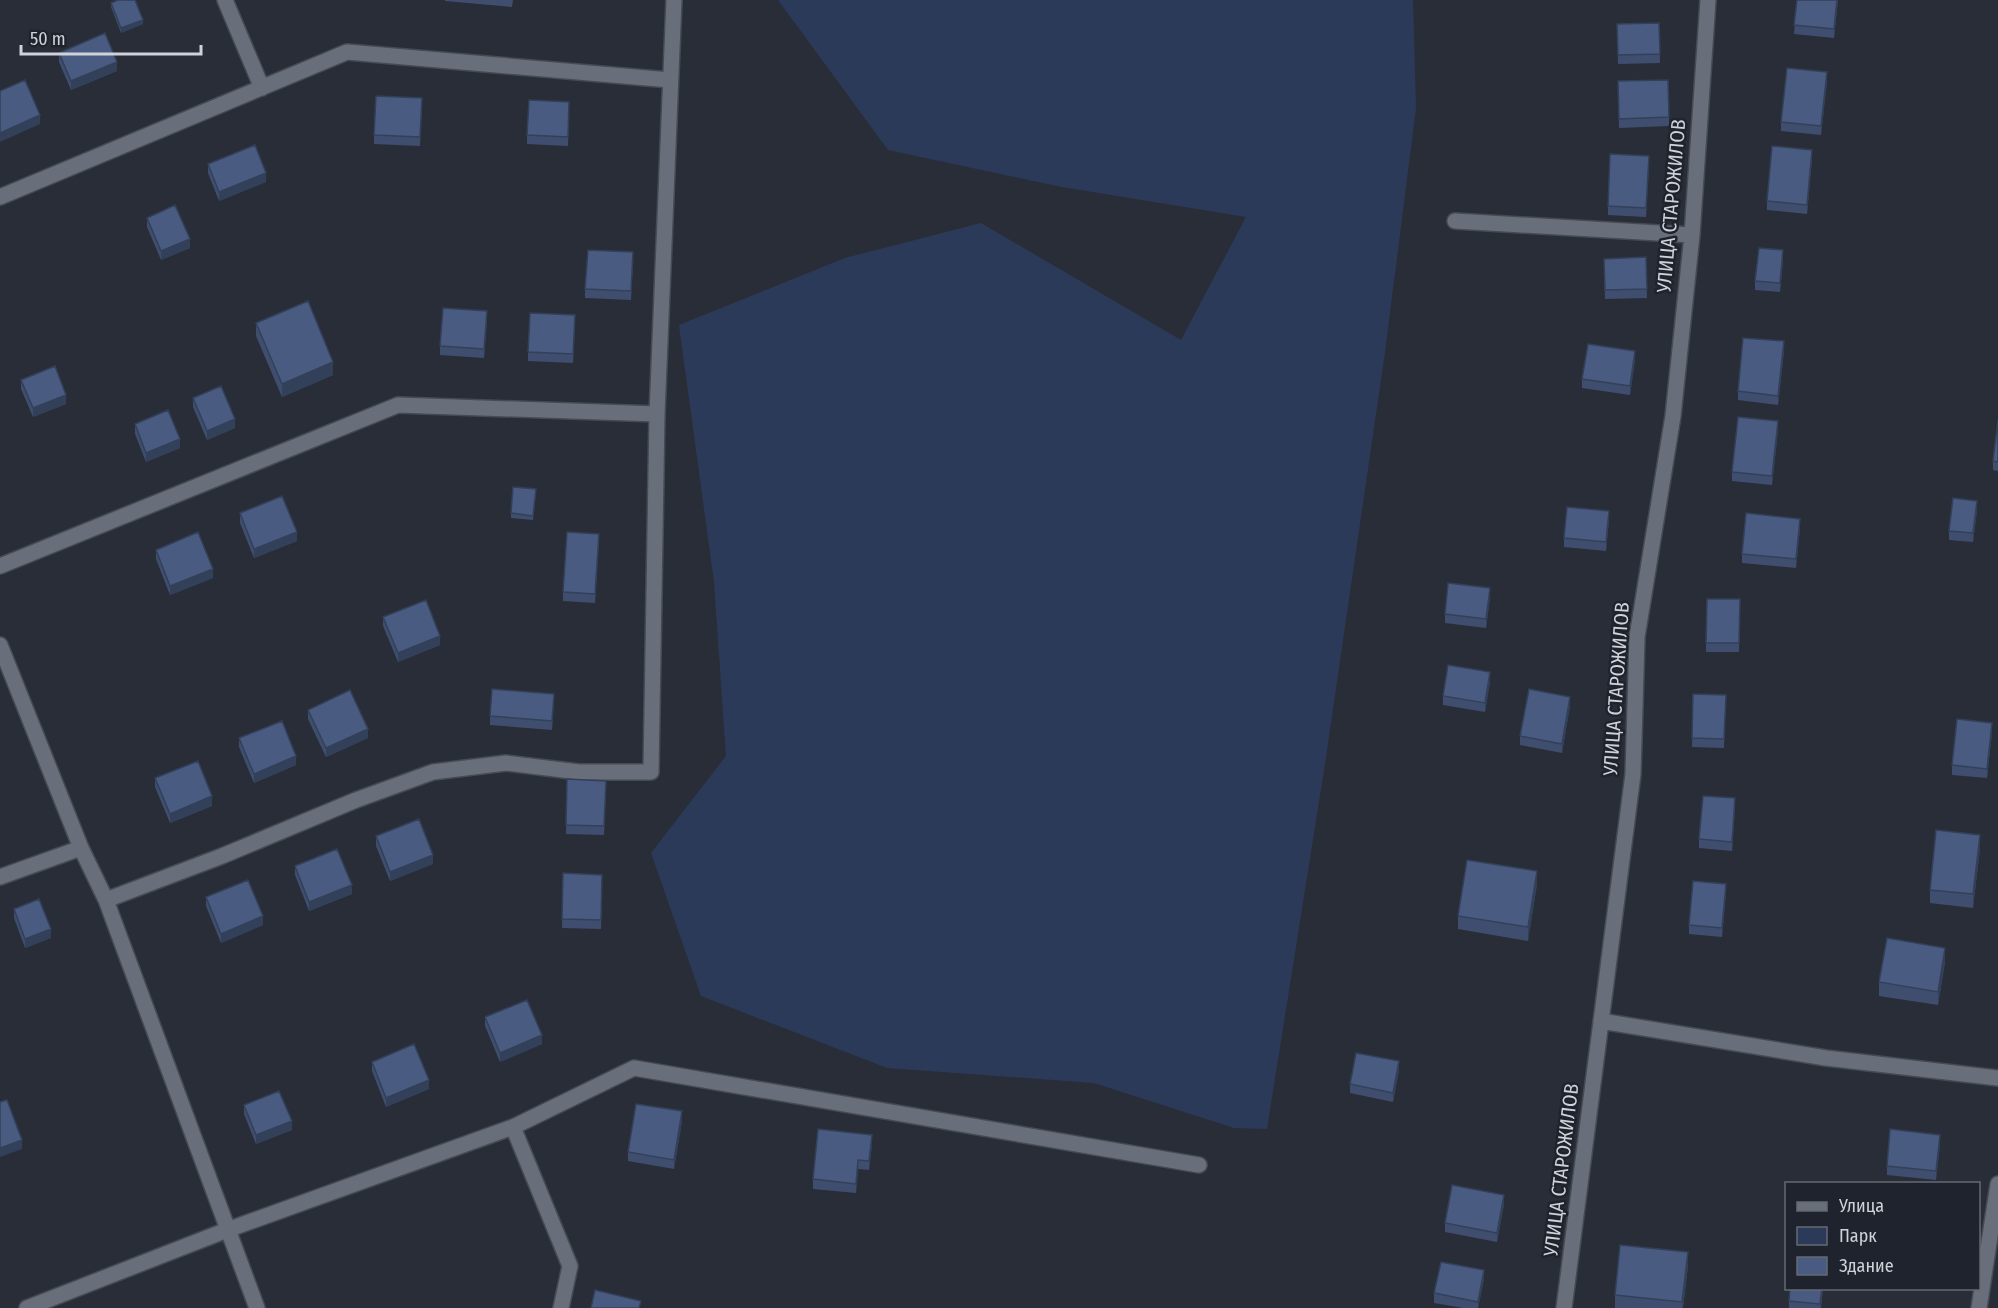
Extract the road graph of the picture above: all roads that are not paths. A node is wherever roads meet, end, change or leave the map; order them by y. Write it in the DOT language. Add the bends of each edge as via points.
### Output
graph roads {
  1 [pos="225,0"];
  2 [pos="674,0"];
  3 [pos="1708,0"];
  4 [pos="670,80"];
  5 [pos="262,87"];
  6 [pos="0,197"];
  7 [pos="1455,221"];
  8 [pos="1692,235"];
  9 [pos="657,414"];
  10 [pos="0,566"];
  11 [pos="0,645"];
  12 [pos="81,848"];
  13 [pos="0,876"];
  14 [pos="106,900"];
  15 [pos="1601,1021"];
  16 [pos="1998,1078"];
  17 [pos="513,1127"];
  18 [pos="1199,1165"];
  19 [pos="1998,1184"];
  20 [pos="226,1230"];
  21 [pos="27,1308"];
  22 [pos="257,1308"];
  23 [pos="561,1308"];
  24 [pos="1564,1308"];
  25 [pos="1979,1308"];
  1 -- 5 [label="street"];
  2 -- 4 [label="street"];
  3 -- 8 [label="street, УЛИЦА СТАРОЖИЛОВ"];
  4 -- 5 [label="street" via="346,52"];
  4 -- 9 [label="street"];
  5 -- 6 [label="street"];
  7 -- 8 [label="street"];
  8 -- 15 [label="street, УЛИЦА СТАРОЖИЛОВ" via="1673,416 1637,637 1633,774"];
  9 -- 10 [label="street" via="398,405"];
  9 -- 14 [label="street" via="651,772 579,772 506,763 433,772"];
  11 -- 12 [label="street"];
  12 -- 13 [label="street"];
  12 -- 14 [label="street"];
  14 -- 20 [label="street"];
  15 -- 16 [label="street" via="1826,1058"];
  15 -- 24 [label="street, УЛИЦА СТАРОЖИЛОВ"];
  17 -- 18 [label="street" via="634,1068"];
  17 -- 20 [label="street"];
  17 -- 23 [label="street" via="570,1266"];
  19 -- 25 [label="street"];
  20 -- 21 [label="street"];
  20 -- 22 [label="street"];
}
